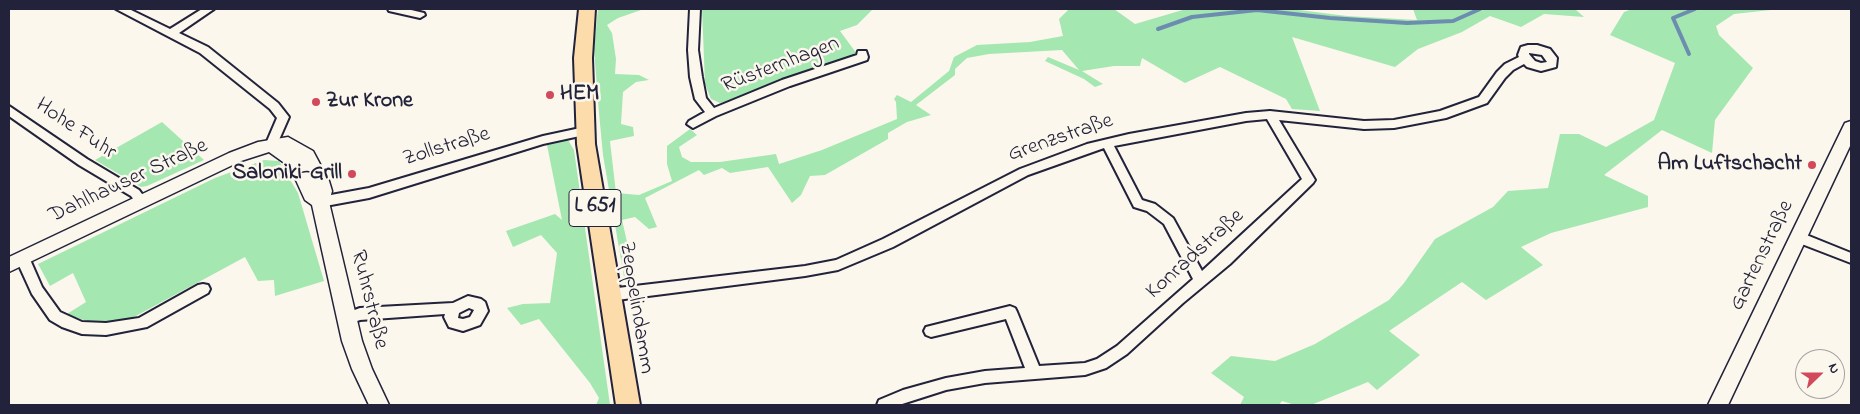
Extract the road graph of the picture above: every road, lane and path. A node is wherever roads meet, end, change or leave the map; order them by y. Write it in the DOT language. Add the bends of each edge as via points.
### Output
graph roads {
  1 [pos="121,9"];
  2 [pos="209,9"];
  3 [pos="393,9"];
  4 [pos="587,9"];
  5 [pos="695,9"];
  6 [pos="420,16"];
  7 [pos="172,33"];
  8 [pos="862,54"];
  9 [pos="1524,58"];
  10 [pos="9,110"];
  11 [pos="712,114"];
  12 [pos="1270,115"];
  13 [pos="693,124"];
  14 [pos="1851,127"];
  15 [pos="585,130"];
  16 [pos="1107,143"];
  17 [pos="272,146"];
  18 [pos="142,202"];
  19 [pos="320,202"];
  20 [pos="1799,238"];
  21 [pos="1851,258"];
  22 [pos="16,262"];
  23 [pos="1201,281"];
  24 [pos="203,288"];
  25 [pos="609,295"];
  26 [pos="454,309"];
  27 [pos="346,319"];
  28 [pos="931,330"];
  29 [pos="1035,374"];
  30 [pos="379,405"];
  31 [pos="628,405"];
  32 [pos="884,405"];
  33 [pos="1718,405"];
  1 -- 7 [label="street"];
  2 -- 7 [label="street"];
  3 -- 6 [label="street"];
  4 -- 15 [label="main road, Zeppelindamm / L 651" via="583,58"];
  5 -- 11 [label="street, Rüsternhagen" via="693,50 696,77 701,99"];
  7 -- 17 [label="street" via="204,50 280,112 281,125"];
  8 -- 11 [label="street, Rüsternhagen"];
  9 -- 12 [label="street, Grenzstraße" via="1501,75 1483,100 1442,114 1394,124 1364,125"];
  10 -- 18 [label="street, Hohe Fuhr" via="83,162 135,193"];
  11 -- 13 [label="street, Rüsternhagen"];
  12 -- 16 [label="street, Grenzstraße" via="1246,116"];
  12 -- 23 [label="street, Konradstraße" via="1309,180"];
  14 -- 20 [label="street, Gartenstraße"];
  15 -- 19 [label="street, Zollstraße" via="369,193"];
  15 -- 25 [label="main road, Zeppelindamm / L 651"];
  16 -- 23 [label="street" via="1138,204 1152,207 1169,221"];
  16 -- 25 [label="street, Grenzstraße" via="1024,172 838,264 805,271"];
  17 -- 18 [label="street, Dahlhauser Straße" via="236,157"];
  17 -- 19 [label="street, Ruhrstraße" via="288,143 307,155 323,191"];
  18 -- 22 [label="street, Dahlhauser Straße"];
  19 -- 27 [label="street, Ruhrstraße"];
  20 -- 21 [label="street"];
  20 -- 33 [label="street, Gartenstraße"];
  22 -- 24 [label="street" via="55,316 82,328 106,329 142,323"];
  23 -- 29 [label="street, Konradstraße" via="1122,350 1101,364 1069,372"];
  25 -- 31 [label="main road, Zeppelindamm / L 651"];
  26 -- 27 [label="street" via="360,314"];
  27 -- 30 [label="street, Ruhrstraße" via="359,363"];
  28 -- 29 [label="street" via="1010,312"];
  29 -- 32 [label="street, Konradstraße" via="985,377 946,384"];
}
